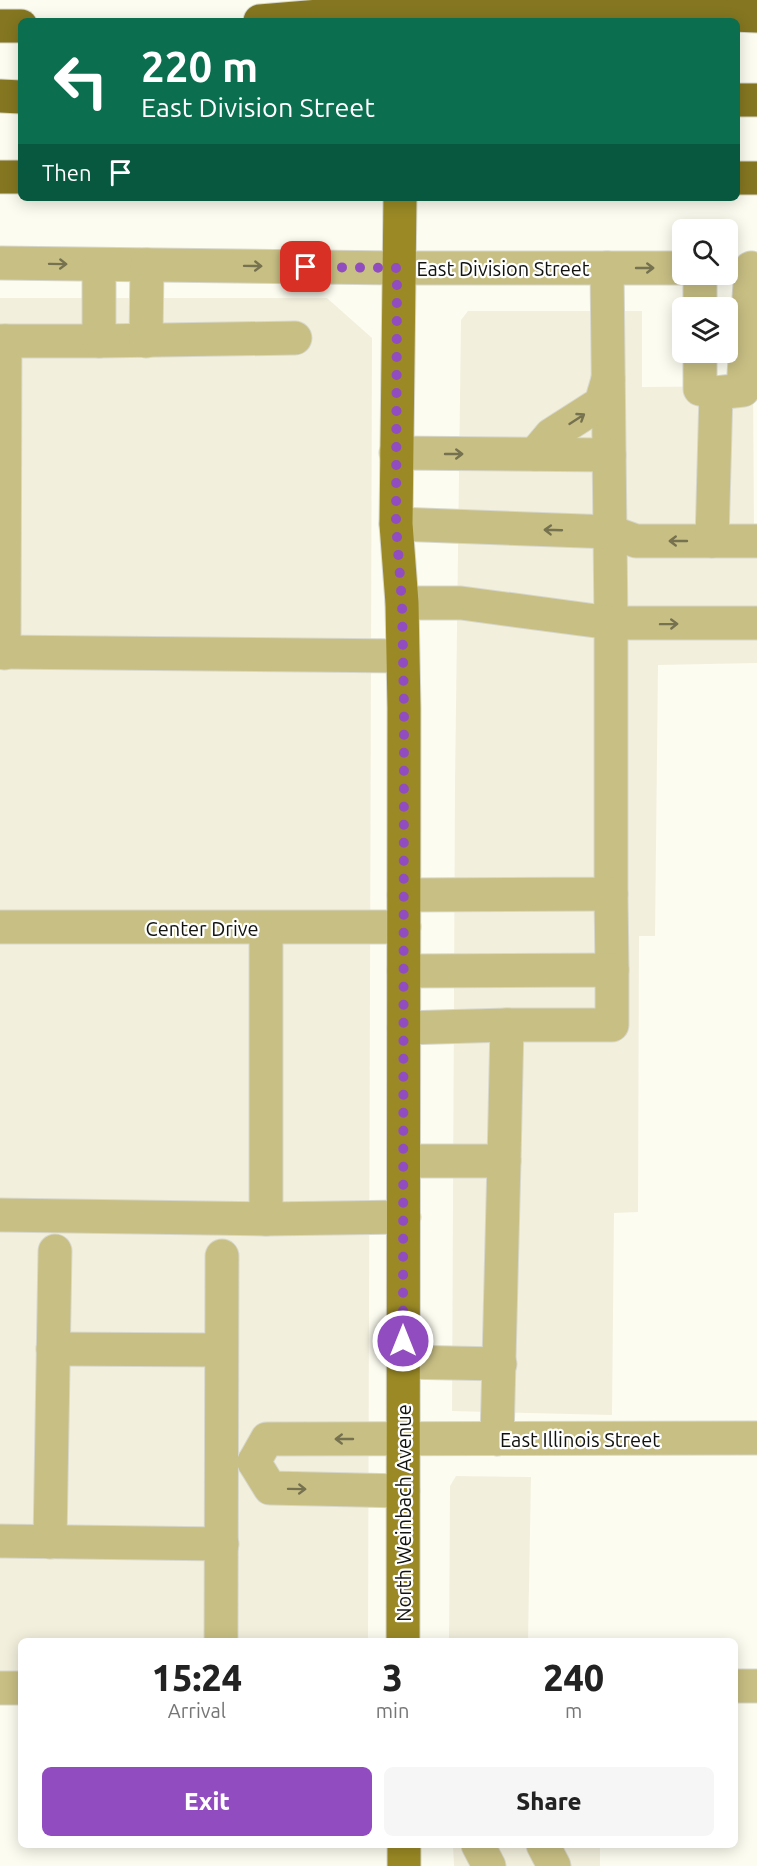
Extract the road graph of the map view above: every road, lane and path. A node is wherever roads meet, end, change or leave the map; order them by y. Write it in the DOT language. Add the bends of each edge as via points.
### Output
graph roads {
  1 [pos="402,10"];
  2 [pos="757,16"];
  3 [pos="299,18"];
  4 [pos="0,26"];
  5 [pos="18,26"];
  6 [pos="0,96"];
  7 [pos="18,97"];
  8 [pos="740,100"];
  9 [pos="757,100"];
  10 [pos="0,177"];
  11 [pos="18,177"];
  12 [pos="740,178"];
  13 [pos="757,178"];
  14 [pos="400,201"];
  15 [pos="0,263"];
  16 [pos="99,265"];
  17 [pos="147,265"];
  18 [pos="397,268"];
  19 [pos="607,268"];
  20 [pos="672,268"];
  21 [pos="745,268"];
  22 [pos="295,338"];
  23 [pos="2,341"];
  24 [pos="99,341"];
  25 [pos="146,341"];
  26 [pos="700,363"];
  27 [pos="608,378"];
  28 [pos="716,393"];
  29 [pos="396,453"];
  30 [pos="535,454"];
  31 [pos="609,455"];
  32 [pos="396,524"];
  33 [pos="611,532"];
  34 [pos="712,541"];
  35 [pos="757,542"];
  36 [pos="402,603"];
  37 [pos="611,623"];
  38 [pos="757,623"];
  39 [pos="2,652"];
  40 [pos="402,656"];
  41 [pos="611,894"];
  42 [pos="404,895"];
  43 [pos="0,927"];
  44 [pos="404,927"];
  45 [pos="266,928"];
  46 [pos="612,970"];
  47 [pos="404,971"];
  48 [pos="507,1026"];
  49 [pos="404,1028"];
  50 [pos="404,1161"];
  51 [pos="504,1161"];
  52 [pos="0,1215"];
  53 [pos="404,1217"];
  54 [pos="266,1220"];
  55 [pos="54,1251"];
  56 [pos="222,1256"];
  57 [pos="53,1349"];
  58 [pos="221,1350"];
  59 [pos="403,1362"];
  60 [pos="500,1364"];
  61 [pos="757,1438"];
  62 [pos="402,1439"];
  63 [pos="497,1439"];
  64 [pos="254,1462"];
  65 [pos="222,1463"];
  66 [pos="403,1491"];
  67 [pos="0,1542"];
  68 [pos="50,1542"];
  69 [pos="222,1544"];
  70 [pos="221,1638"];
  71 [pos="403,1638"];
  72 [pos="738,1686"];
  73 [pos="757,1686"];
  74 [pos="0,1688"];
  75 [pos="18,1688"];
  76 [pos="404,1848"];
  77 [pos="545,1848"];
  78 [pos="404,1866"];
  79 [pos="554,1866"];
  1 -- 2 [label="highway" via="633,10"];
  1 -- 3 [label="highway"];
  4 -- 5 [label="highway"];
  6 -- 7 [label="highway"];
  8 -- 9 [label="highway"];
  10 -- 11 [label="highway"];
  12 -- 13 [label="highway"];
  14 -- 18 [label="main road, North Weinbach Avenue"];
  15 -- 16 [label="street, East Division Street, one-way"];
  16 -- 17 [label="street, East Division Street"];
  16 -- 24 [label="street"];
  17 -- 18 [label="street, East Division Street, one-way"];
  17 -- 25 [label="street"];
  18 -- 19 [label="street, East Division Street"];
  18 -- 29 [label="main road, North Weinbach Avenue"];
  19 -- 20 [label="street, East Division Street, one-way"];
  19 -- 27 [label="street"];
  21 -- 28 [label="street" via="743,390"];
  22 -- 25 [label="street"];
  23 -- 24 [label="street"];
  23 -- 39 [label="street"];
  24 -- 25 [label="street"];
  26 -- 28 [label="street" via="700,389"];
  30 -- 27 [label="street, one-way" via="551,435 601,403"];
  27 -- 31 [label="street"];
  28 -- 34 [label="street"];
  29 -- 30 [label="street, one-way"];
  29 -- 32 [label="main road, North Weinbach Avenue"];
  30 -- 31 [label="street"];
  31 -- 33 [label="street"];
  33 -- 32 [label="street, one-way"];
  32 -- 36 [label="main road, North Weinbach Avenue"];
  34 -- 33 [label="street, one-way" via="636,540"];
  33 -- 37 [label="street"];
  34 -- 35 [label="street"];
  36 -- 37 [label="street" via="461,603"];
  36 -- 40 [label="main road, North Weinbach Avenue"];
  37 -- 38 [label="street, one-way"];
  37 -- 41 [label="street"];
  39 -- 40 [label="street"];
  40 -- 42 [label="main road, North Weinbach Avenue"];
  41 -- 42 [label="street"];
  41 -- 46 [label="street"];
  42 -- 44 [label="main road, North Weinbach Avenue"];
  43 -- 45 [label="street, Center Drive"];
  44 -- 45 [label="street, Center Drive"];
  44 -- 47 [label="main road, North Weinbach Avenue"];
  45 -- 54 [label="street"];
  46 -- 47 [label="street"];
  46 -- 48 [label="street" via="612,1026"];
  47 -- 49 [label="main road, North Weinbach Avenue"];
  48 -- 49 [label="street"];
  48 -- 51 [label="street"];
  49 -- 50 [label="main road, North Weinbach Avenue"];
  50 -- 51 [label="street"];
  50 -- 53 [label="main road, North Weinbach Avenue"];
  51 -- 60 [label="street"];
  52 -- 54 [label="street"];
  53 -- 54 [label="street"];
  53 -- 59 [label="main road, North Weinbach Avenue"];
  55 -- 57 [label="street"];
  56 -- 58 [label="street"];
  57 -- 58 [label="street"];
  57 -- 68 [label="street"];
  58 -- 65 [label="street"];
  59 -- 60 [label="street"];
  59 -- 62 [label="main road, North Weinbach Avenue"];
  60 -- 63 [label="street"];
  61 -- 63 [label="street, East Illinois Street"];
  62 -- 63 [label="street, East Illinois Street"];
  62 -- 64 [label="street, East Illinois Street, one-way" via="267,1439"];
  62 -- 66 [label="main road, North Weinbach Avenue"];
  64 -- 65 [label="street"];
  64 -- 66 [label="street, one-way" via="270,1488"];
  65 -- 69 [label="street"];
  66 -- 71 [label="main road, North Weinbach Avenue"];
  67 -- 68 [label="street"];
  68 -- 69 [label="street"];
  69 -- 70 [label="street"];
  72 -- 73 [label="street"];
  74 -- 75 [label="street"];
  76 -- 78 [label="main road"];
  77 -- 79 [label="street"];
}
